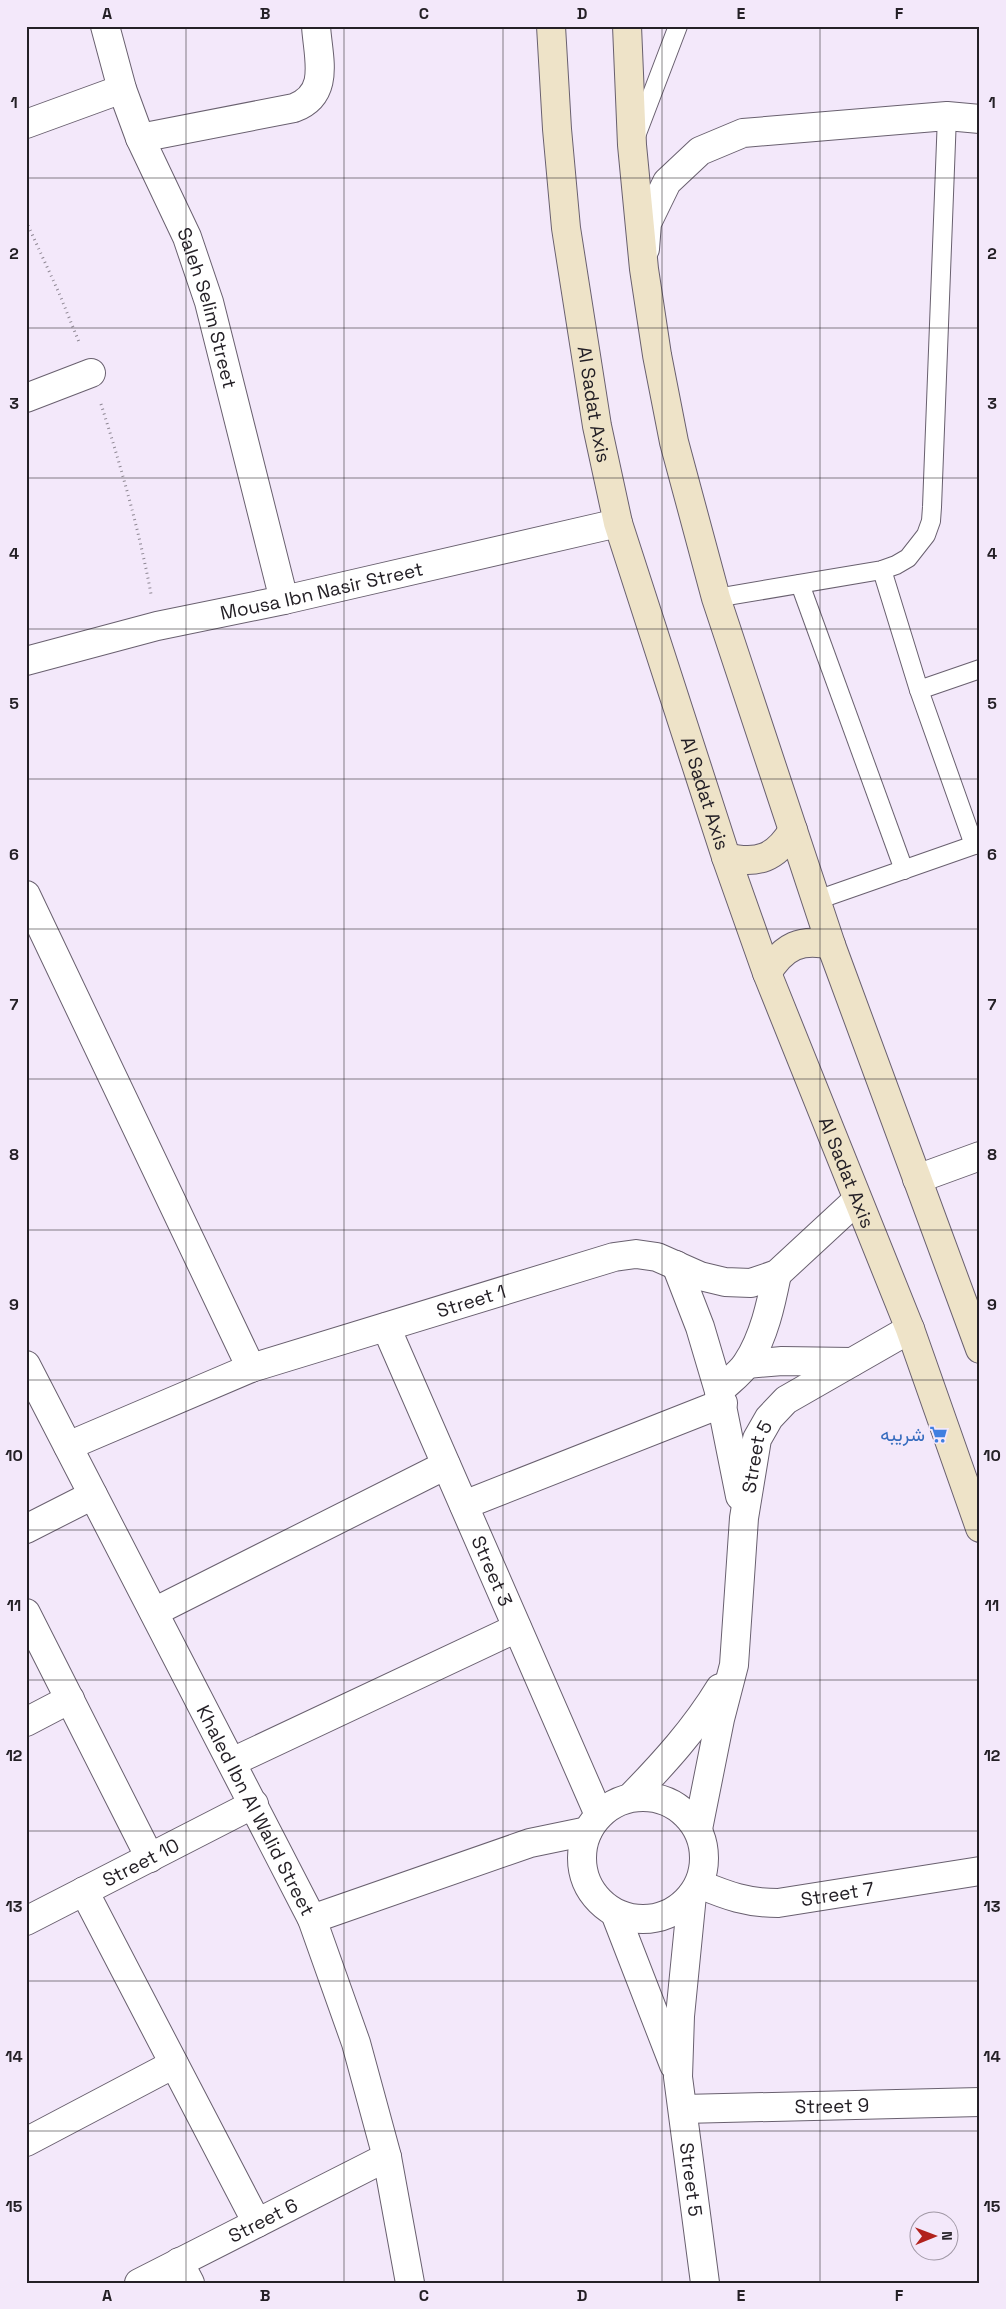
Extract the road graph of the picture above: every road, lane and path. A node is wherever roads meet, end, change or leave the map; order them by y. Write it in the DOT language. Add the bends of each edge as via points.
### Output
graph roads {
  1 [pos="106,26"];
  2 [pos="316,26"];
  3 [pos="551,26"];
  4 [pos="627,26"];
  5 [pos="678,26"];
  6 [pos="122,89"];
  7 [pos="947,116"];
  8 [pos="980,119"];
  9 [pos="26,124"];
  10 [pos="140,138"];
  11 [pos="632,145"];
  12 [pos="26,221"];
  13 [pos="644,269"];
  14 [pos="91,373"];
  15 [pos="26,398"];
  16 [pos="618,523"];
  17 [pos="882,570"];
  18 [pos="800,584"];
  19 [pos="716,598"];
  20 [pos="284,600"];
  21 [pos="157,626"];
  22 [pos="26,661"];
  23 [pos="980,669"];
  24 [pos="919,690"];
  25 [pos="793,830"];
  26 [pos="977,844"];
  27 [pos="726,857"];
  28 [pos="904,870"];
  29 [pos="26,895"];
  30 [pos="818,900"];
  31 [pos="831,945"];
  32 [pos="767,973"];
  33 [pos="980,1156"];
  34 [pos="918,1179"];
  35 [pos="857,1200"];
  36 [pos="676,1265"];
  37 [pos="777,1274"];
  38 [pos="386,1327"];
  39 [pos="910,1329"];
  40 [pos="980,1349"];
  41 [pos="852,1362"];
  42 [pos="747,1364"];
  43 [pos="26,1365"];
  44 [pos="251,1368"];
  45 [pos="721,1397"];
  46 [pos="68,1446"];
  47 [pos="446,1465"];
  48 [pos="93,1495"];
  49 [pos="464,1506"];
  50 [pos="744,1518"];
  51 [pos="980,1528"];
  52 [pos="26,1529"];
  53 [pos="154,1612"];
  54 [pos="26,1613"];
  55 [pos="517,1628"];
  56 [pos="734,1665"];
  57 [pos="70,1699"];
  58 [pos="26,1722"];
  59 [pos="232,1762"];
  60 [pos="631,1797"];
  61 [pos="254,1804"];
  62 [pos="594,1823"];
  63 [pos="698,1829"];
  64 [pos="150,1858"];
  65 [pos="980,1871"];
  66 [pos="696,1890"];
  67 [pos="84,1892"];
  68 [pos="615,1913"];
  69 [pos="312,1920"];
  70 [pos="26,1921"];
  71 [pos="174,2064"];
  72 [pos="678,2077"];
  73 [pos="980,2102"];
  74 [pos="683,2109"];
  75 [pos="26,2142"];
  76 [pos="387,2157"];
  77 [pos="257,2222"];
  78 [pos="185,2272"];
  79 [pos="139,2283"];
  80 [pos="410,2283"];
  81 [pos="705,2283"];
  1 -- 6 [label="street, Saleh Selim Street"];
  2 -- 10 [label="street" via="320,78 317,92 308,102 294,108"];
  3 -- 16 [label="street, Al Sadat Axis" via="566,228 597,426"];
  4 -- 11 [label="street"];
  5 -- 11 [label="lane"];
  6 -- 9 [label="street"];
  6 -- 10 [label="street, Saleh Selim Street"];
  7 -- 8 [label="street"];
  7 -- 13 [label="street" via="743,133 700,151 668,182 647,223"];
  7 -- 17 [label="lane" via="931,521 926,535 908,558"];
  10 -- 20 [label="street, Saleh Selim Street" via="187,237 209,302"];
  11 -- 13 [label="street"];
  12 -- 14 [label="path" via="60,293"];
  13 -- 19 [label="street" via="674,442"];
  14 -- 15 [label="street"];
  14 -- 21 [label="path" via="119,459"];
  16 -- 20 [label="street, Mousa Ibn Nasir Street"];
  16 -- 27 [label="street, Al Sadat Axis"];
  17 -- 18 [label="lane"];
  17 -- 24 [label="lane"];
  18 -- 19 [label="lane"];
  18 -- 28 [label="lane"];
  19 -- 25 [label="street"];
  20 -- 21 [label="street, Mousa Ibn Nasir Street"];
  21 -- 22 [label="street, Mousa Ibn Nasir Street"];
  23 -- 24 [label="lane"];
  24 -- 26 [label="lane"];
  25 -- 27 [label="street" via="785,844 772,854 757,860 741,861"];
  25 -- 30 [label="street"];
  26 -- 28 [label="lane"];
  27 -- 32 [label="street, Al Sadat Axis"];
  28 -- 30 [label="lane"];
  29 -- 44 [label="street"];
  30 -- 31 [label="street"];
  31 -- 32 [label="street" via="801,943 787,949"];
  31 -- 34 [label="street"];
  32 -- 35 [label="street, Al Sadat Axis"];
  33 -- 34 [label="street"];
  34 -- 40 [label="street"];
  35 -- 37 [label="street, Street 1"];
  35 -- 39 [label="street, Al Sadat Axis"];
  36 -- 37 [label="street, Street 1" via="700,1276 725,1282 751,1283"];
  36 -- 38 [label="street, Street 1" via="657,1257 636,1254 614,1257"];
  36 -- 45 [label="street" via="700,1327"];
  37 -- 42 [label="street" via="768,1313"];
  38 -- 44 [label="street, Street 1"];
  38 -- 47 [label="street, Street 3"];
  39 -- 41 [label="street, Street 5"];
  39 -- 51 [label="street, Al Sadat Axis"];
  41 -- 42 [label="street"];
  41 -- 50 [label="street, Street 5" via="786,1400 769,1418 757,1439"];
  42 -- 45 [label="street"];
  43 -- 46 [label="street, Khaled Ibn Al Walid Street"];
  44 -- 46 [label="street, Street 1"];
  45 -- 49 [label="street"];
  45 -- 50 [label="street"];
  46 -- 48 [label="street, Khaled Ibn Al Walid Street"];
  47 -- 49 [label="street, Street 3"];
  47 -- 53 [label="street"];
  48 -- 52 [label="street"];
  48 -- 53 [label="street, Khaled Ibn Al Walid Street"];
  49 -- 55 [label="street, Street 3"];
  50 -- 56 [label="street, Street 5"];
  53 -- 59 [label="street, Khaled Ibn Al Walid Street"];
  54 -- 57 [label="street"];
  55 -- 59 [label="street"];
  55 -- 62 [label="street, Street 3"];
  56 -- 60 [label="street, Street 5" via="699,1721"];
  56 -- 63 [label="street, Street 5"];
  57 -- 58 [label="street"];
  57 -- 64 [label="street"];
  59 -- 61 [label="street, Khaled Ibn Al Walid Street"];
  60 -- 62 [label="street" via="614,1804"];
  60 -- 63 [label="street" via="650,1796 670,1802 686,1813"];
  61 -- 64 [label="street, Street 10"];
  61 -- 69 [label="street, Khaled Ibn Al Walid Street"];
  62 -- 68 [label="street" via="583,1850 583,1870 594,1895"];
  62 -- 69 [label="street"];
  63 -- 66 [label="street" via="704,1847 704,1866"];
  64 -- 67 [label="street, Street 10"];
  65 -- 66 [label="street, Street 7" via="778,1903 755,1903"];
  66 -- 68 [label="street" via="680,1907 665,1915 649,1919"];
  66 -- 72 [label="street, Street 5" via="680,2016"];
  67 -- 70 [label="street, Street 10"];
  67 -- 71 [label="street"];
  68 -- 72 [label="street, Street 5"];
  69 -- 76 [label="street, Khaled Ibn Al Walid Street" via="356,2043"];
  71 -- 75 [label="street"];
  71 -- 77 [label="street"];
  72 -- 74 [label="street, Street 5"];
  73 -- 74 [label="street, Street 9"];
  74 -- 81 [label="street, Street 5"];
  76 -- 77 [label="street, Street 6"];
  76 -- 80 [label="street, Khaled Ibn Al Walid Street"];
  77 -- 78 [label="street, Street 6"];
  78 -- 79 [label="street, Street 6"];
}
